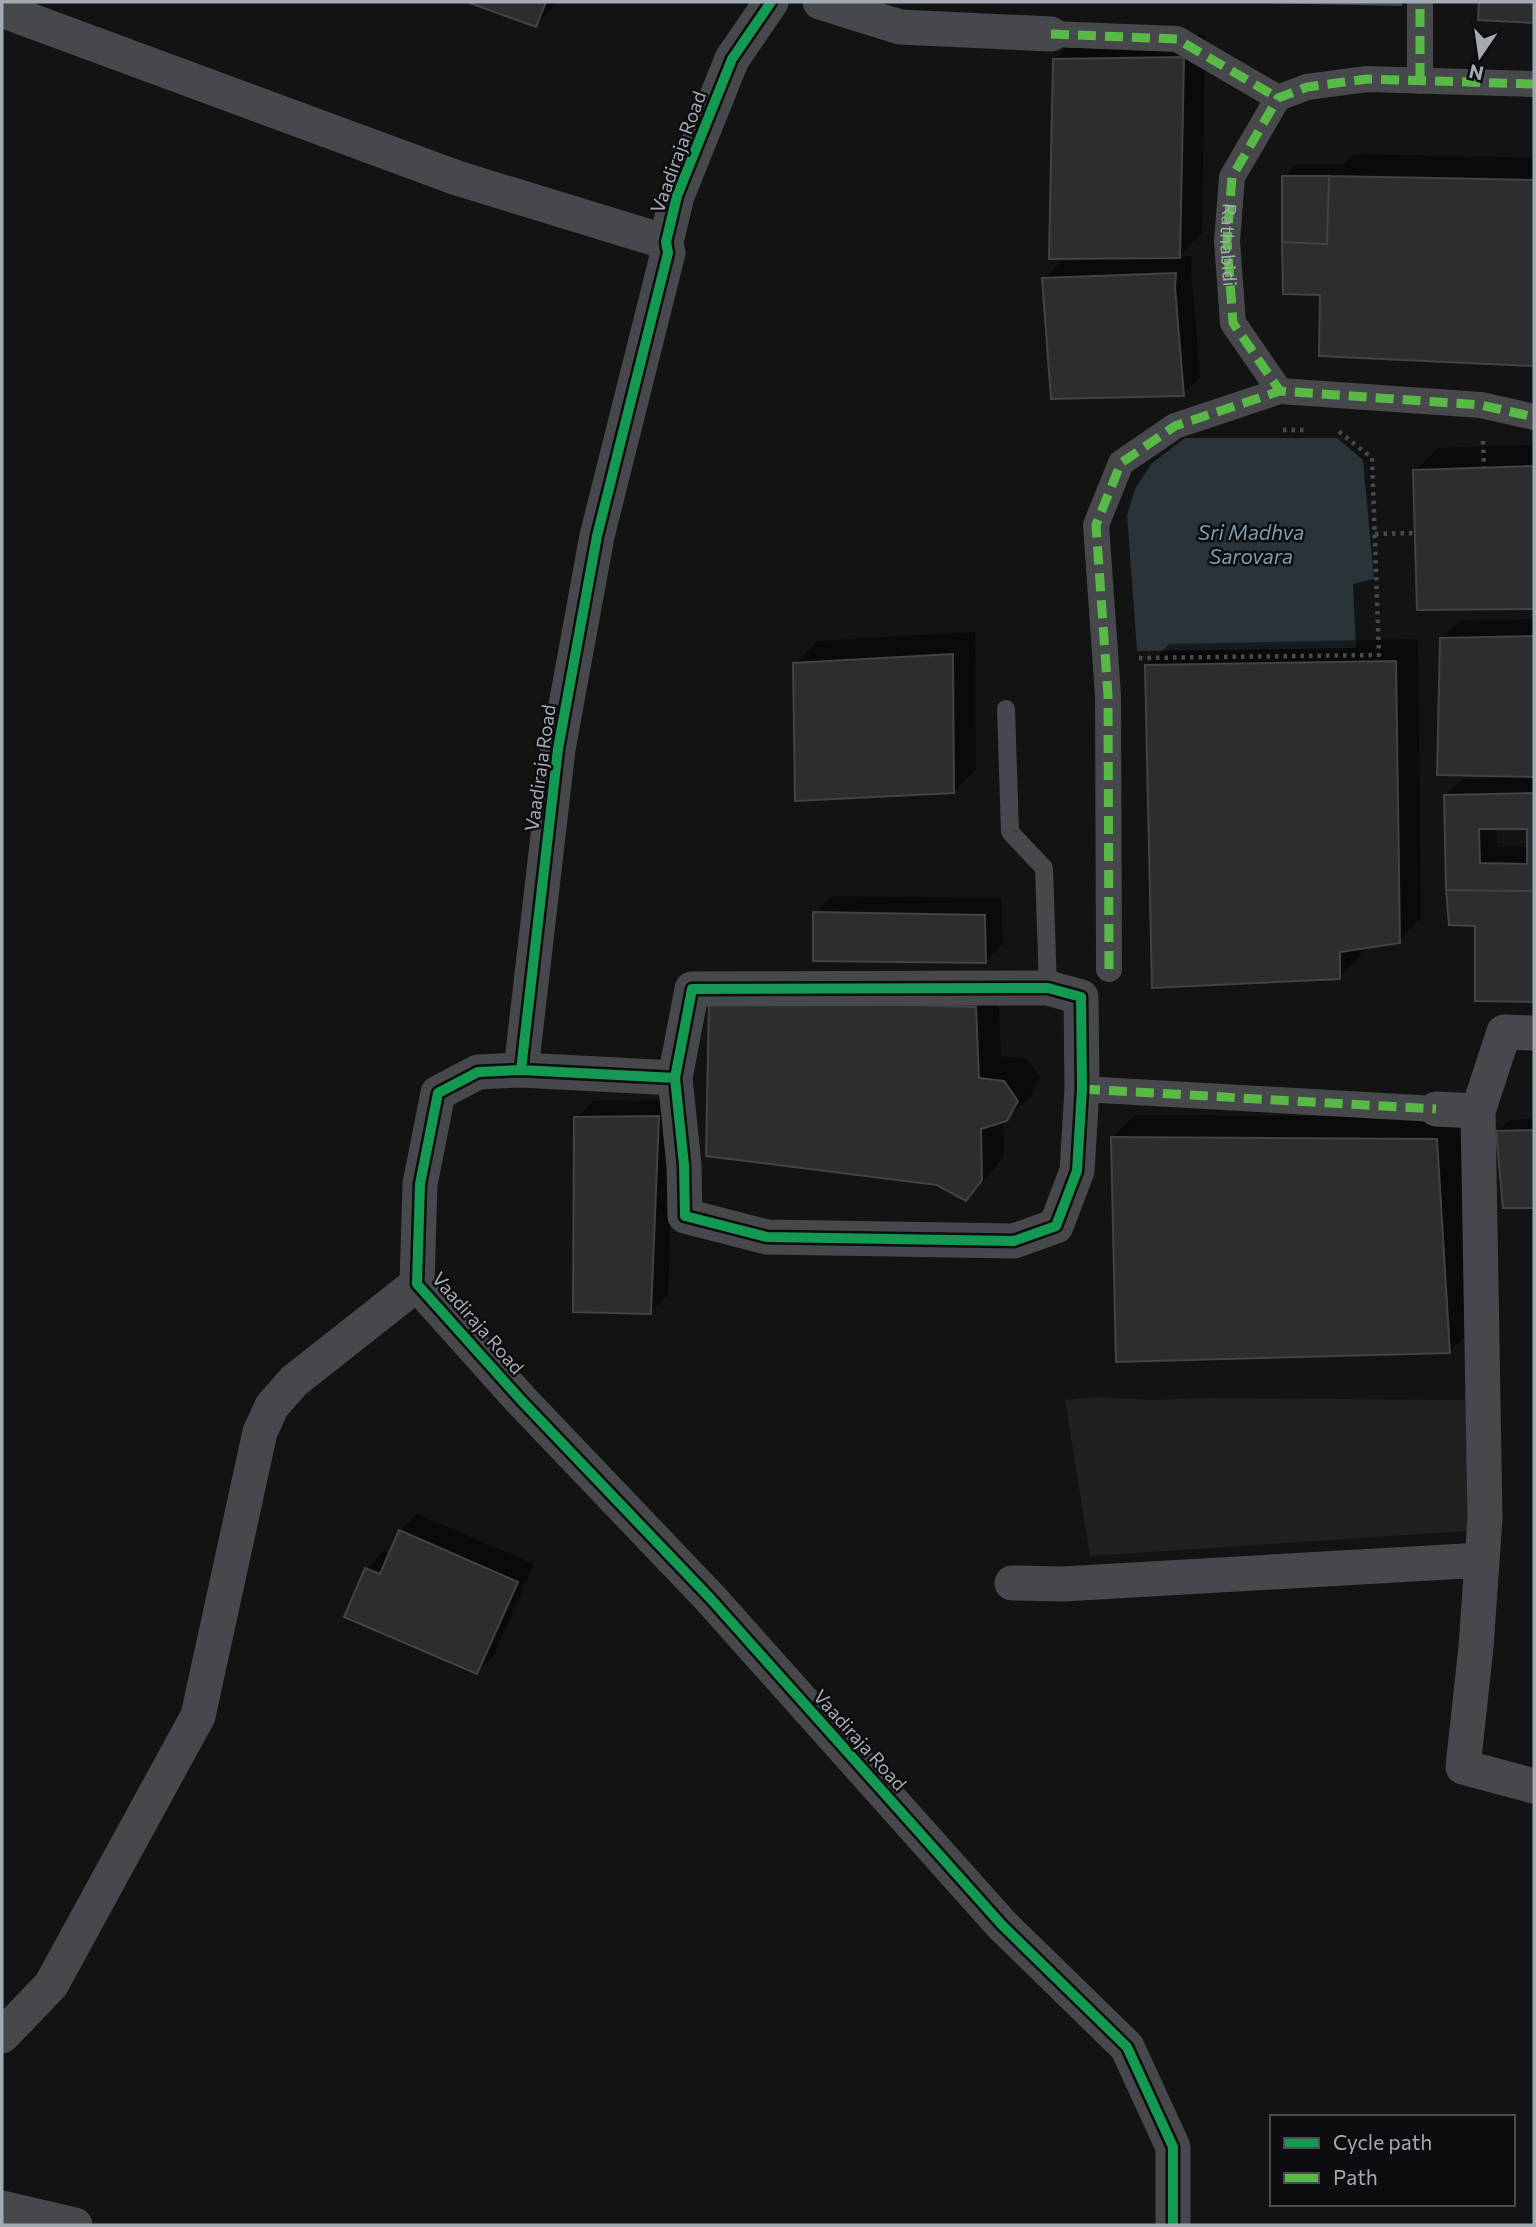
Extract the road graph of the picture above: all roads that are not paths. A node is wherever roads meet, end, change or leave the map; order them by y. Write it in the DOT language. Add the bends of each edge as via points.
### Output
graph roads {
  1 [pos="771,2"];
  2 [pos="820,2"];
  3 [pos="1420,2"];
  4 [pos="2,10"];
  5 [pos="1051,34"];
  6 [pos="1420,81"];
  7 [pos="1534,85"];
  8 [pos="1278,97"];
  9 [pos="666,243"];
  10 [pos="1280,391"];
  11 [pos="1534,417"];
  12 [pos="1006,709"];
  13 [pos="1109,969"];
  14 [pos="1048,988"];
  15 [pos="1534,1033"];
  16 [pos="521,1070"];
  17 [pos="675,1078"];
  18 [pos="1082,1089"];
  19 [pos="1436,1109"];
  20 [pos="1478,1111"];
  21 [pos="417,1284"];
  22 [pos="1482,1560"];
  23 [pos="1012,1583"];
  24 [pos="1534,1786"];
  25 [pos="2,2036"];
  26 [pos="2,2208"];
  27 [pos="75,2225"];
  28 [pos="1172,2225"];
  1 -- 9 [label="street, Vaadiraja Road" via="732,59 677,196"];
  2 -- 5 [label="street" via="900,27"];
  3 -- 6 [label="street"];
  4 -- 9 [label="street" via="457,178"];
  5 -- 8 [label="street" via="1177,39"];
  6 -- 7 [label="street"];
  6 -- 8 [label="street" via="1367,79 1307,86"];
  8 -- 10 [label="street, Rathabidi" via="1232,177 1227,241 1233,323"];
  9 -- 16 [label="street, Vaadiraja Road" via="668,253 597,536 558,749"];
  10 -- 11 [label="street" via="1482,405"];
  10 -- 13 [label="street" via="1175,426 1121,463 1096,525 1108,695"];
  12 -- 14 [label="lane" via="1010,832 1044,868"];
  14 -- 17 [label="street" via="692,989"];
  14 -- 18 [label="street" via="1081,997"];
  15 -- 20 [label="street" via="1504,1032"];
  16 -- 17 [label="street"];
  16 -- 21 [label="street, Vaadiraja Road" via="478,1072 438,1093 420,1184"];
  17 -- 18 [label="street" via="684,1216 767,1237 1014,1241 1056,1226 1077,1171"];
  18 -- 19 [label="street"];
  19 -- 20 [label="street"];
  20 -- 22 [label="street"];
  21 -- 25 [label="street" via="294,1381 272,1406 260,1432 198,1716 51,1985"];
  21 -- 28 [label="street, Vaadiraja Road" via="710,1598 1002,1925 1126,2047 1173,2147"];
  22 -- 23 [label="street"];
  22 -- 24 [label="street" via="1463,1767"];
  26 -- 27 [label="street"];
}
